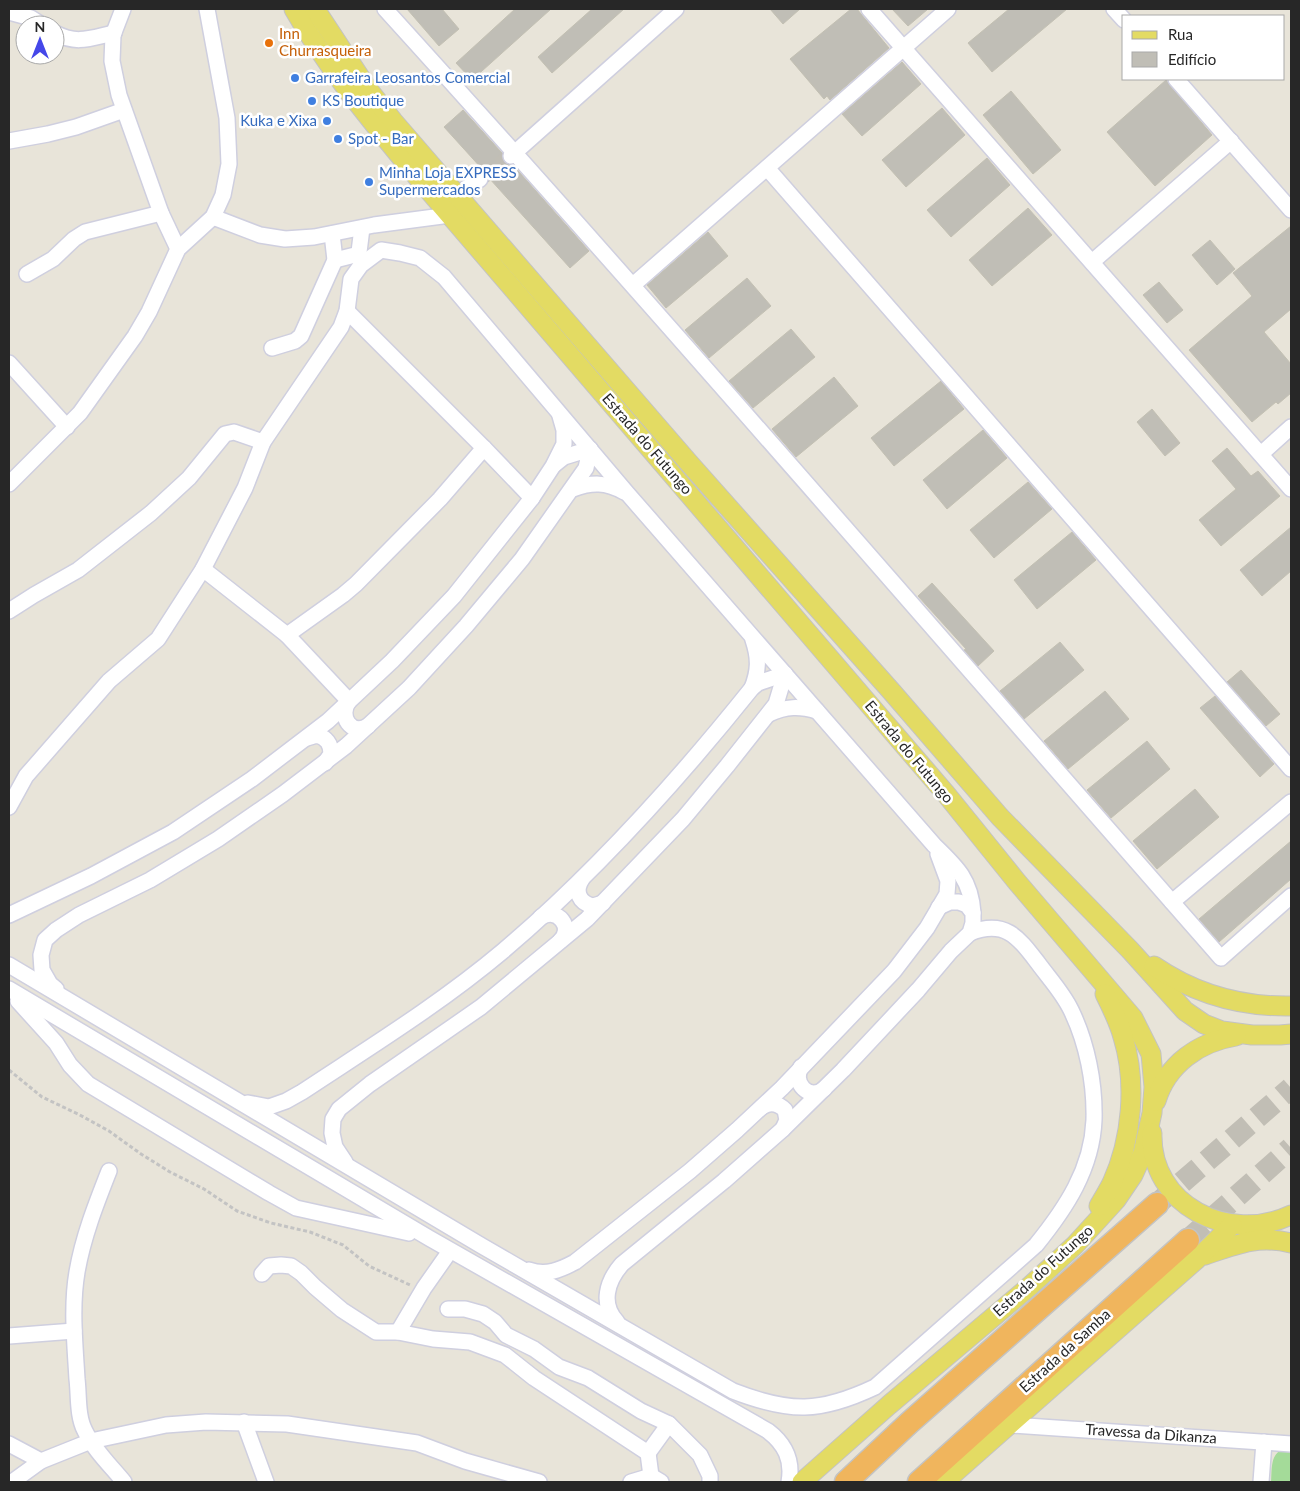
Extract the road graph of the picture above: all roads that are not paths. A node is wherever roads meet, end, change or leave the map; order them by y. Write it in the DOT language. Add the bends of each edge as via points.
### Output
graph roads {
  1 [pos="123,9"];
  2 [pos="207,9"];
  3 [pos="294,9"];
  4 [pos="315,9"];
  5 [pos="384,9"];
  6 [pos="676,9"];
  7 [pos="869,9"];
  8 [pos="948,9"];
  9 [pos="114,33"];
  10 [pos="65,38"];
  11 [pos="903,48"];
  12 [pos="1177,80"];
  13 [pos="124,110"];
  14 [pos="9,141"];
  15 [pos="1230,141"];
  16 [pos="513,154"];
  17 [pos="767,168"];
  18 [pos="480,179"];
  19 [pos="457,195"];
  20 [pos="1291,210"];
  21 [pos="161,213"];
  22 [pos="450,215"];
  23 [pos="213,217"];
  24 [pos="368,227"];
  25 [pos="332,234"];
  26 [pos="178,249"];
  27 [pos="381,250"];
  28 [pos="335,260"];
  29 [pos="1092,262"];
  30 [pos="27,274"];
  31 [pos="632,286"];
  32 [pos="346,311"];
  33 [pos="272,348"];
  34 [pos="9,363"];
  35 [pos="557,410"];
  36 [pos="67,427"];
  37 [pos="1291,427"];
  38 [pos="263,442"];
  39 [pos="484,448"];
  40 [pos="590,449"];
  41 [pos="1261,454"];
  42 [pos="553,466"];
  43 [pos="9,484"];
  44 [pos="573,489"];
  45 [pos="1291,489"];
  46 [pos="627,493"];
  47 [pos="532,498"];
  48 [pos="203,569"];
  49 [pos="9,611"];
  50 [pos="287,635"];
  51 [pos="751,636"];
  52 [pos="784,674"];
  53 [pos="752,688"];
  54 [pos="349,701"];
  55 [pos="817,712"];
  56 [pos="769,714"];
  57 [pos="368,726"];
  58 [pos="307,738"];
  59 [pos="325,763"];
  60 [pos="1291,769"];
  61 [pos="9,776"];
  62 [pos="26,776"];
  63 [pos="1291,802"];
  64 [pos="9,807"];
  65 [pos="934,845"];
  66 [pos="582,879"];
  67 [pos="1291,896"];
  68 [pos="603,902"];
  69 [pos="1172,902"];
  70 [pos="939,907"];
  71 [pos="973,913"];
  72 [pos="9,915"];
  73 [pos="541,917"];
  74 [pos="970,933"];
  75 [pos="560,941"];
  76 [pos="1130,950"];
  77 [pos="9,965"];
  78 [pos="1097,977"];
  79 [pos="9,990"];
  80 [pos="9,994"];
  81 [pos="75,1004"];
  82 [pos="1291,1006"];
  83 [pos="1291,1034"];
  84 [pos="1252,1036"];
  85 [pos="1291,1047"];
  86 [pos="802,1068"];
  87 [pos="824,1089"];
  88 [pos="228,1096"];
  89 [pos="762,1106"];
  90 [pos="1152,1113"];
  91 [pos="783,1129"];
  92 [pos="351,1168"];
  93 [pos="109,1171"];
  94 [pos="1157,1204"];
  95 [pos="1291,1215"];
  96 [pos="1240,1225"];
  97 [pos="1291,1234"];
  98 [pos="429,1238"];
  99 [pos="1291,1243"];
  100 [pos="1193,1250"];
  101 [pos="450,1251"];
  102 [pos="1069,1251"];
  103 [pos="517,1266"];
  104 [pos="262,1274"];
  105 [pos="448,1309"];
  106 [pos="620,1325"];
  107 [pos="74,1332"];
  108 [pos="398,1332"];
  109 [pos="506,1335"];
  110 [pos="9,1336"];
  111 [pos="489,1349"];
  112 [pos="244,1422"];
  113 [pos="669,1424"];
  114 [pos="1010,1424"];
  115 [pos="90,1441"];
  116 [pos="1264,1442"];
  117 [pos="9,1444"];
  118 [pos="1291,1444"];
  119 [pos="648,1453"];
  120 [pos="41,1461"];
  121 [pos="943,1472"];
  122 [pos="656,1479"];
  123 [pos="12,1482"];
  124 [pos="124,1482"];
  125 [pos="266,1482"];
  126 [pos="539,1482"];
  127 [pos="631,1482"];
  128 [pos="710,1482"];
  129 [pos="789,1482"];
  130 [pos="802,1482"];
  131 [pos="846,1482"];
  132 [pos="920,1482"];
  133 [pos="1261,1482"];
  1 -- 9 [label="street"];
  2 -- 23 [label="street" via="227,118 229,164 224,195"];
  3 -- 22 [label="main road, Estrada do Futungo" via="350,95"];
  4 -- 19 [label="main road, Estrada do Futungo" via="367,88"];
  5 -- 16 [label="street"];
  6 -- 16 [label="street"];
  7 -- 11 [label="street"];
  8 -- 11 [label="street"];
  9 -- 10 [label="street" via="80,41"];
  9 -- 13 [label="street" via="112,61"];
  11 -- 17 [label="street"];
  11 -- 29 [label="street"];
  12 -- 15 [label="street"];
  13 -- 14 [label="street" via="76,127"];
  13 -- 21 [label="street"];
  15 -- 20 [label="street"];
  15 -- 29 [label="street"];
  16 -- 31 [label="street"];
  17 -- 31 [label="street"];
  17 -- 60 [label="street"];
  18 -- 19 [label="street"];
  19 -- 76 [label="main road, Estrada do Futungo" via="1000,817"];
  21 -- 26 [label="street"];
  21 -- 30 [label="street" via="85,232 74,238 53,259"];
  22 -- 24 [label="street"];
  22 -- 78 [label="main road, Estrada do Futungo" via="946,794"];
  23 -- 25 [label="street" via="260,235 285,239"];
  23 -- 26 [label="street"];
  24 -- 25 [label="street"];
  24 -- 27 [label="street"];
  24 -- 28 [label="street" via="359,252"];
  25 -- 28 [label="street"];
  26 -- 36 [label="street" via="135,336"];
  27 -- 32 [label="street" via="361,265 351,279"];
  27 -- 35 [label="street" via="420,258 444,277"];
  28 -- 33 [label="street" via="301,336 296,341"];
  29 -- 41 [label="street"];
  31 -- 69 [label="street"];
  32 -- 38 [label="street" via="341,327"];
  32 -- 39 [label="street"];
  34 -- 36 [label="street"];
  35 -- 40 [label="street"];
  35 -- 42 [label="street" via="564,430 564,444"];
  36 -- 43 [label="street"];
  37 -- 41 [label="street"];
  38 -- 48 [label="street" via="245,488"];
  38 -- 49 [label="street" via="234,432 225,434 188,478 143,519 78,570"];
  39 -- 47 [label="street"];
  39 -- 50 [label="street" via="440,499 356,584"];
  40 -- 42 [label="street" via="564,457"];
  40 -- 44 [label="street" via="586,468"];
  40 -- 46 [label="street"];
  41 -- 45 [label="street"];
  42 -- 47 [label="street"];
  44 -- 46 [label="street" via="599,483"];
  44 -- 57 [label="street" via="522,559 466,626 409,688"];
  46 -- 51 [label="street"];
  47 -- 54 [label="street" via="454,596"];
  48 -- 50 [label="street"];
  48 -- 62 [label="street" via="158,639 109,681"];
  50 -- 54 [label="street"];
  51 -- 52 [label="street"];
  51 -- 53 [label="street" via="759,666"];
  52 -- 53 [label="street"];
  52 -- 55 [label="street"];
  52 -- 56 [label="street" via="776,704"];
  53 -- 66 [label="street" via="656,802"];
  54 -- 57 [label="street" via="344,710 346,721 354,728"];
  54 -- 58 [label="street"];
  55 -- 56 [label="street" via="806,708 782,708"];
  55 -- 65 [label="street"];
  56 -- 68 [label="street" via="683,819"];
  57 -- 59 [label="street"];
  58 -- 59 [label="street" via="317,735 329,744 331,754"];
  58 -- 72 [label="street" via="173,832 100,872"];
  59 -- 81 [label="street" via="218,839 150,880 79,915 45,940 42,970 50,984"];
  61 -- 62 [label="street"];
  62 -- 64 [label="street"];
  63 -- 69 [label="street"];
  65 -- 70 [label="street" via="948,881 947,894"];
  65 -- 71 [label="street" via="964,879 972,898"];
  66 -- 68 [label="street" via="578,888 580,899 593,906"];
  66 -- 73 [label="street"];
  67 -- 69 [label="street" via="1221,958"];
  68 -- 75 [label="street"];
  70 -- 71 [label="street" via="959,902"];
  70 -- 86 [label="street" via="894,971"];
  71 -- 74 [label="street"];
  73 -- 75 [label="street" via="556,915 564,922 566,932"];
  73 -- 88 [label="street" via="436,1002 302,1092 269,1106"];
  74 -- 87 [label="street"];
  74 -- 106 [label="street" via="983,928 1008,931 1027,949 1070,1008 1087,1056 1094,1121 1088,1157 1077,1187 1036,1246 875,1387 848,1400 824,1405 801,1408 777,1405 733,1392"];
  75 -- 92 [label="street" via="481,1007 339,1109 333,1119 334,1147"];
  76 -- 82 [label="main road" via="1168,976 1213,996 1271,1007"];
  76 -- 84 [label="main road, Estrada do Futungo" via="1186,1011 1222,1031"];
  77 -- 81 [label="street"];
  78 -- 90 [label="main road, Estrada do Futungo" via="1133,1018 1151,1054"];
  78 -- 102 [label="main road" via="1123,1038 1130,1073 1131,1108 1124,1146 1112,1182"];
  79 -- 98 [label="street"];
  80 -- 98 [label="street" via="30,1013 88,1084 269,1193 296,1208"];
  81 -- 88 [label="street"];
  83 -- 84 [label="main road"];
  84 -- 85 [label="main road"];
  84 -- 90 [label="main road" via="1222,1039 1182,1060 1163,1084"];
  86 -- 87 [label="street" via="798,1077 801,1087 810,1093"];
  86 -- 89 [label="street"];
  87 -- 91 [label="street"];
  88 -- 92 [label="street"];
  89 -- 91 [label="street" via="776,1104 785,1110 787,1120"];
  89 -- 103 [label="street" via="690,1171 575,1262 547,1272"];
  90 -- 96 [label="main road" via="1155,1158 1168,1186 1190,1208 1217,1221"];
  90 -- 102 [label="main road, Estrada do Futungo" via="1143,1153 1132,1175 1116,1200"];
  91 -- 106 [label="street" via="614,1273 609,1283 608,1308"];
  92 -- 103 [label="street"];
  93 -- 107 [label="street" via="90,1221 77,1272"];
  94 -- 131 [label="highway, Estrada do Futungo"];
  95 -- 96 [label="main road" via="1264,1224"];
  96 -- 97 [label="main road"];
  96 -- 100 [label="main road"];
  98 -- 101 [label="street"];
  99 -- 100 [label="main road" via="1274,1239"];
  100 -- 114 [label="main road"];
  100 -- 121 [label="highway, Estrada da Samba"];
  101 -- 108 [label="street"];
  101 -- 129 [label="street" via="768,1431 786,1450"];
  102 -- 130 [label="main road, Estrada do Futungo"];
  103 -- 106 [label="street"];
  104 -- 108 [label="street" via="269,1266 291,1266 342,1310 376,1332"];
  105 -- 109 [label="street" via="483,1314"];
  107 -- 110 [label="street"];
  107 -- 115 [label="street" via="80,1414"];
  108 -- 111 [label="street" via="470,1342"];
  109 -- 111 [label="street"];
  109 -- 113 [label="street" via="559,1367 588,1378 641,1411"];
  111 -- 119 [label="street" via="505,1355 534,1378"];
  112 -- 115 [label="street" via="166,1424"];
  112 -- 125 [label="street"];
  112 -- 126 [label="street" via="287,1424 417,1443 465,1462"];
  113 -- 119 [label="street"];
  113 -- 128 [label="street" via="700,1455"];
  114 -- 116 [label="street, Travessa da Dikanza"];
  114 -- 121 [label="main road"];
  115 -- 120 [label="street"];
  115 -- 124 [label="street"];
  116 -- 118 [label="street, Travessa da Dikanza"];
  116 -- 133 [label="street"];
  117 -- 120 [label="street"];
  119 -- 122 [label="street"];
  120 -- 123 [label="street"];
  121 -- 132 [label="highway"];
  122 -- 127 [label="street"];
}
